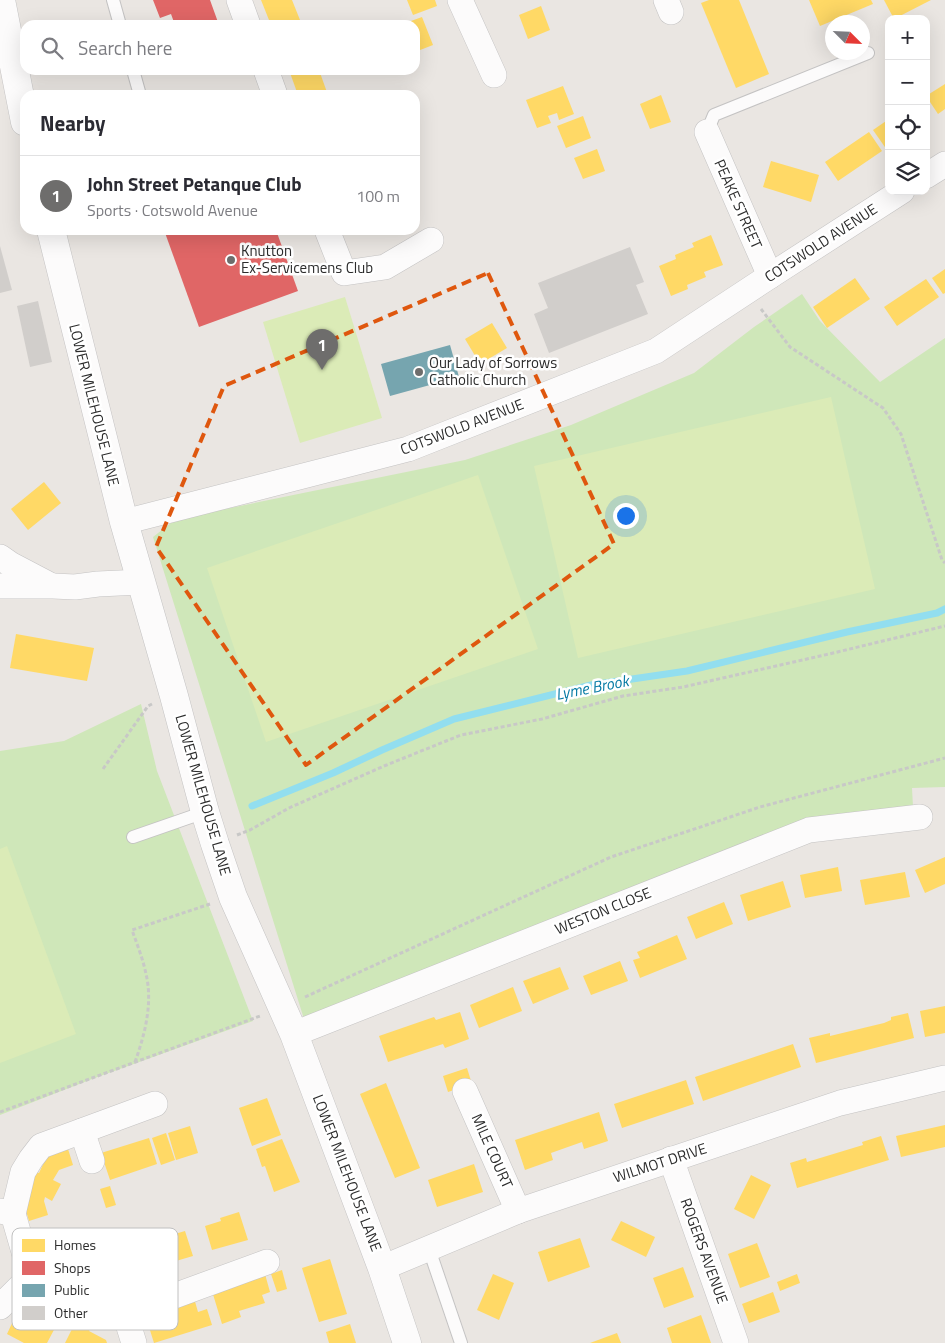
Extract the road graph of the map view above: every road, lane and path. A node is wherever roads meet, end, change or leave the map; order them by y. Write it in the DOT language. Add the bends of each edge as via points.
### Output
graph roads {
  1 [pos="1,0"];
  2 [pos="113,0"];
  3 [pos="239,0"];
  4 [pos="460,0"];
  5 [pos="119,20"];
  6 [pos="246,20"];
  7 [pos="851,60"];
  8 [pos="134,75"];
  9 [pos="268,75"];
  10 [pos="494,75"];
  11 [pos="139,90"];
  12 [pos="273,90"];
  13 [pos="20,97"];
  14 [pos="707,132"];
  15 [pos="945,164"];
  16 [pos="930,173"];
  17 [pos="896,195"];
  18 [pos="52,235"];
  19 [pos="329,235"];
  20 [pos="431,240"];
  21 [pos="770,276"];
  22 [pos="747,290"];
  23 [pos="124,522"];
  24 [pos="0,557"];
  25 [pos="945,563"];
  26 [pos="141,582"];
  27 [pos="0,586"];
  28 [pos="53,586"];
  29 [pos="945,626"];
  30 [pos="174,696"];
  31 [pos="945,758"];
  32 [pos="103,769"];
  33 [pos="205,812"];
  34 [pos="920,817"];
  35 [pos="133,837"];
  36 [pos="214,844"];
  37 [pos="233,896"];
  38 [pos="283,1007"];
  39 [pos="294,1034"];
  40 [pos="135,1062"];
  41 [pos="945,1078"];
  42 [pos="465,1091"];
  43 [pos="155,1104"];
  44 [pos="0,1112"];
  45 [pos="82,1131"];
  46 [pos="671,1159"];
  47 [pos="92,1161"];
  48 [pos="518,1210"];
  49 [pos="7,1213"];
  50 [pos="13,1228"];
  51 [pos="429,1248"];
  52 [pos="267,1262"];
  53 [pos="382,1268"];
  54 [pos="178,1294"];
  55 [pos="12,1295"];
  56 [pos="0,1307"];
  57 [pos="130,1330"];
  58 [pos="134,1343"];
  59 [pos="407,1343"];
  60 [pos="461,1343"];
  61 [pos="736,1343"];
  1 -- 13 [label="main road"];
  2 -- 5 [label="lane"];
  3 -- 6 [label="street"];
  4 -- 10 [label="street"];
  7 -- 14 [label="lane" via="714,115"];
  8 -- 11 [label="lane"];
  9 -- 12 [label="street"];
  14 -- 21 [label="street, PEAKE STREET"];
  15 -- 16 [label="street"];
  17 -- 21 [label="street, COTSWOLD AVENUE"];
  18 -- 23 [label="main road, LOWER MILEHOUSE LANE"];
  19 -- 20 [label="street" via="344,273 385,267"];
  21 -- 22 [label="street, COTSWOLD AVENUE"];
  22 -- 23 [label="street, COTSWOLD AVENUE" via="656,351 408,449"];
  22 -- 25 [label="path" via="790,347 883,408 901,434"];
  23 -- 26 [label="main road, LOWER MILEHOUSE LANE"];
  24 -- 28 [label="street"];
  26 -- 28 [label="street"];
  26 -- 30 [label="main road, LOWER MILEHOUSE LANE"];
  27 -- 28 [label="street"];
  29 -- 36 [label="path" via="684,687 623,696 542,719 462,735 384,766"];
  30 -- 32 [label="path" via="148,706"];
  30 -- 33 [label="main road, LOWER MILEHOUSE LANE"];
  31 -- 38 [label="path" via="760,807 611,856"];
  33 -- 35 [label="lane"];
  33 -- 36 [label="main road, LOWER MILEHOUSE LANE"];
  34 -- 39 [label="street, WESTON CLOSE" via="809,830"];
  36 -- 37 [label="main road, LOWER MILEHOUSE LANE"];
  37 -- 38 [label="main road, LOWER MILEHOUSE LANE"];
  37 -- 40 [label="path" via="132,930 147,975 149,995 144,1034"];
  38 -- 39 [label="main road, LOWER MILEHOUSE LANE"];
  38 -- 40 [label="path"];
  39 -- 53 [label="main road, LOWER MILEHOUSE LANE"];
  40 -- 44 [label="path"];
  41 -- 46 [label="street, WILMOT DRIVE" via="840,1103"];
  42 -- 48 [label="street, MILE COURT"];
  43 -- 45 [label="street"];
  45 -- 47 [label="street"];
  45 -- 49 [label="street" via="41,1146 23,1172"];
  46 -- 48 [label="street, WILMOT DRIVE"];
  46 -- 61 [label="street, ROGERS AVENUE"];
  48 -- 51 [label="street, WILMOT DRIVE"];
  49 -- 50 [label="street"];
  51 -- 53 [label="street, WILMOT DRIVE"];
  51 -- 60 [label="lane"];
  52 -- 54 [label="street"];
  53 -- 59 [label="main road, LOWER MILEHOUSE LANE"];
  55 -- 56 [label="street"];
  57 -- 58 [label="street"];
}
